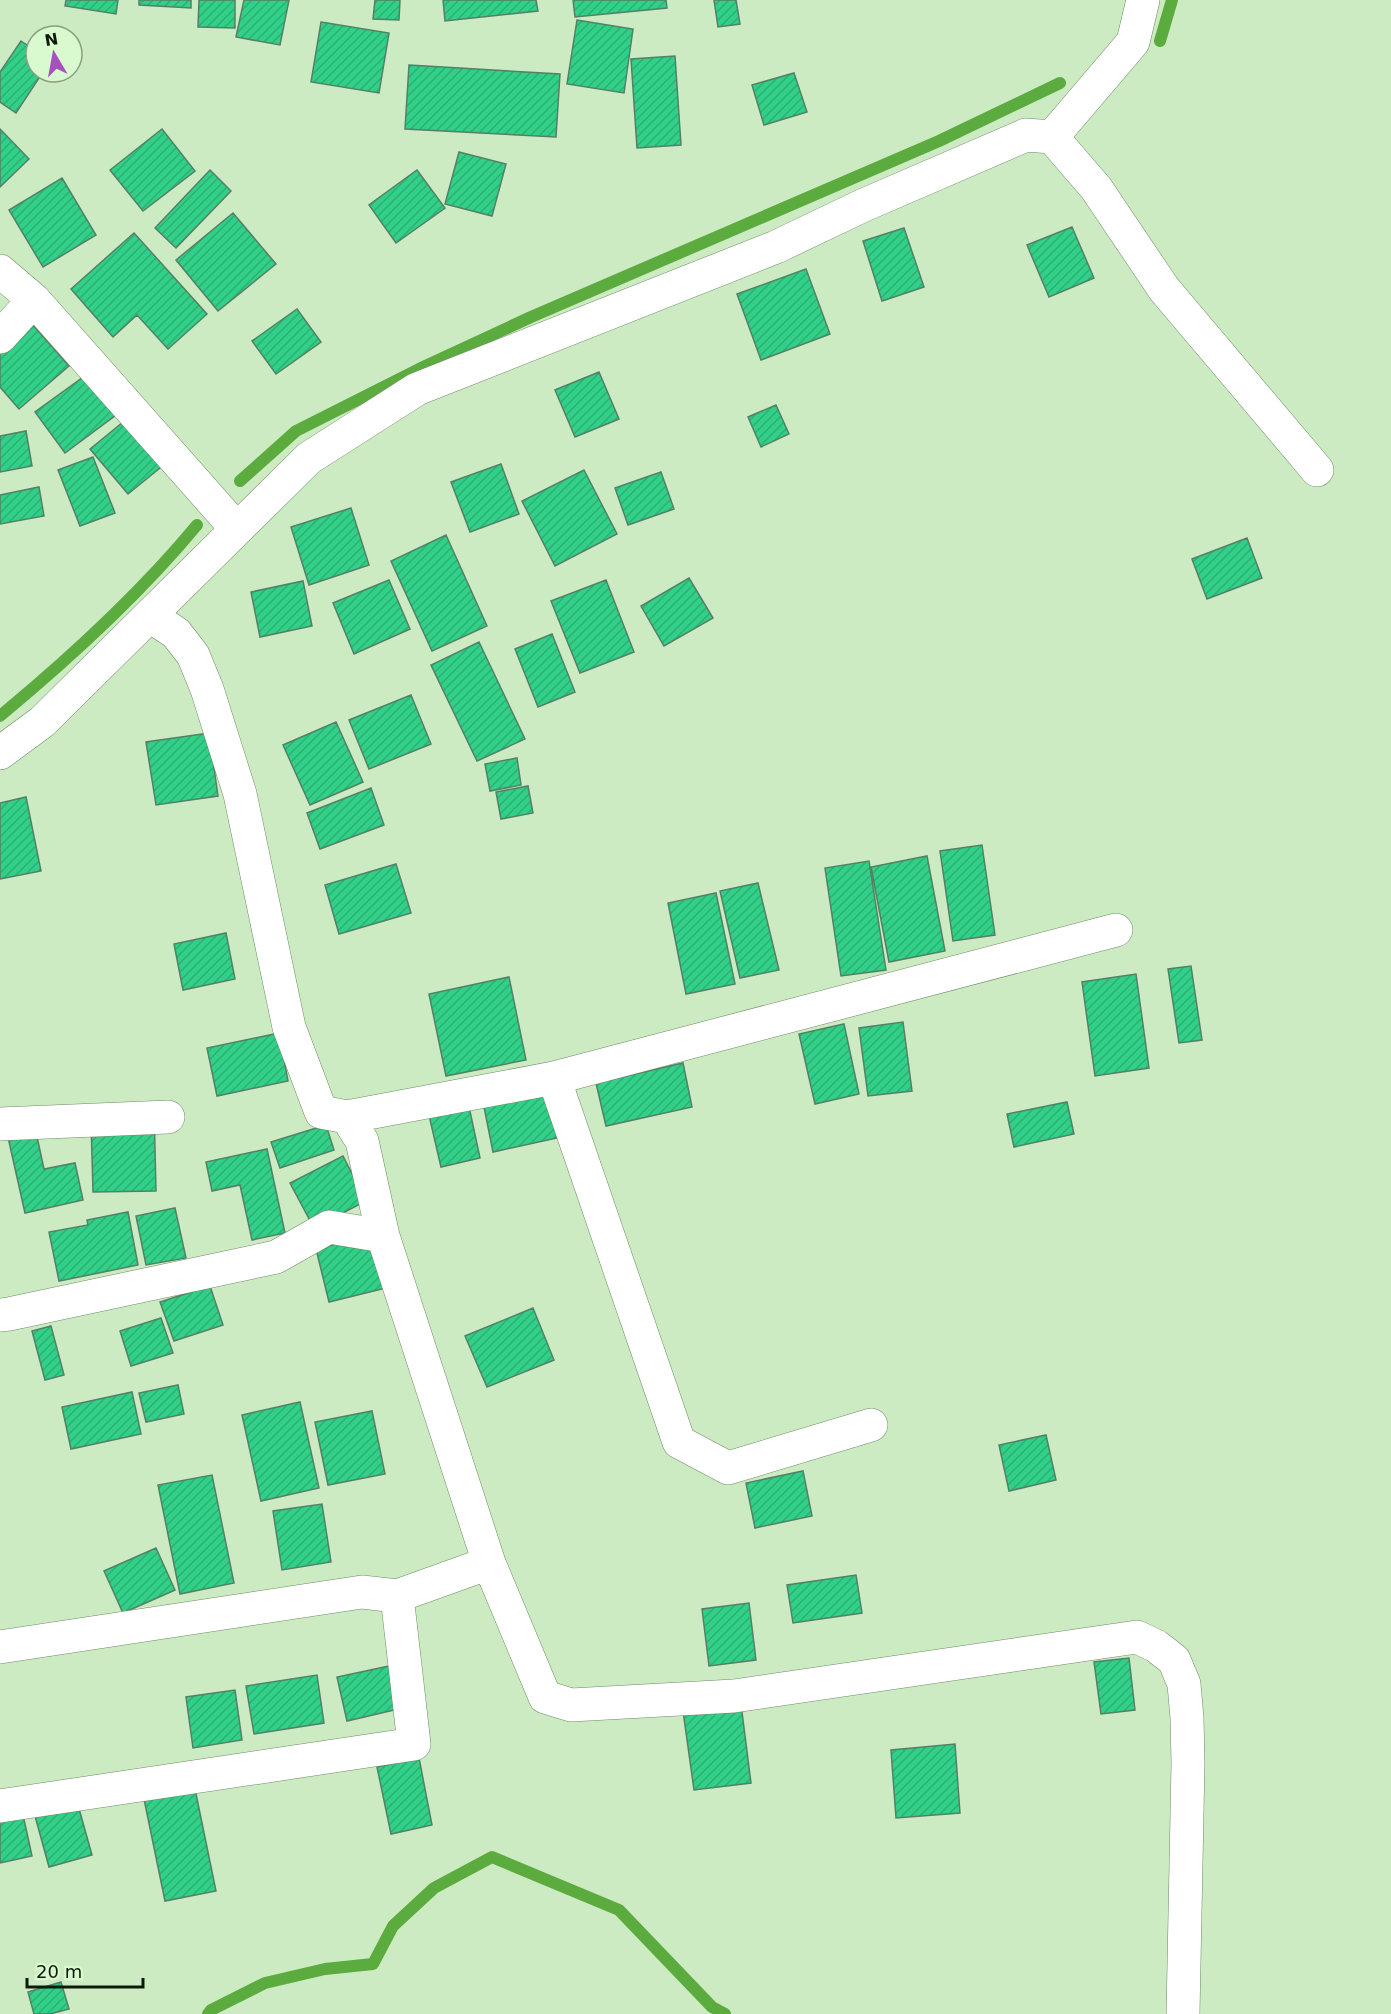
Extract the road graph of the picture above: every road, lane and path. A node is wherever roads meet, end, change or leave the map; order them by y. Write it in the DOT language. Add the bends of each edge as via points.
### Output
graph roads {
  1 [pos="1143,0"];
  2 [pos="1052,137"];
  3 [pos="0,271"];
  4 [pos="34,300"];
  5 [pos="0,337"];
  6 [pos="1317,470"];
  7 [pos="237,528"];
  8 [pos="150,616"];
  9 [pos="0,753"];
  10 [pos="1116,930"];
  11 [pos="554,1078"];
  12 [pos="168,1117"];
  13 [pos="347,1117"];
  14 [pos="0,1124"];
  15 [pos="383,1236"];
  16 [pos="0,1314"];
  17 [pos="871,1425"];
  18 [pos="489,1563"];
  19 [pos="397,1596"];
  20 [pos="0,1647"];
  21 [pos="0,1806"];
  22 [pos="1183,2014"];
  1 -- 2 [label="street" via="1133,42"];
  2 -- 6 [label="street" via="1095,188 1164,289"];
  2 -- 7 [label="street" via="1026,135 776,247 417,389 309,459"];
  3 -- 4 [label="street"];
  4 -- 5 [label="street"];
  4 -- 7 [label="street"];
  7 -- 8 [label="street"];
  8 -- 9 [label="street" via="42,722"];
  8 -- 13 [label="street" via="176,633 193,656 207,689 240,794 288,1027 321,1112"];
  10 -- 11 [label="street"];
  11 -- 13 [label="street"];
  11 -- 17 [label="street" via="679,1442 728,1468"];
  12 -- 14 [label="street"];
  13 -- 15 [label="street" via="362,1141"];
  15 -- 16 [label="street" via="329,1227 276,1257"];
  15 -- 18 [label="street"];
  18 -- 19 [label="street"];
  18 -- 22 [label="street" via="545,1697 571,1705 734,1696 1137,1637 1156,1646 1174,1660 1184,1684 1187,1718"];
  19 -- 20 [label="street" via="362,1592"];
  19 -- 21 [label="street" via="414,1744"];
}
